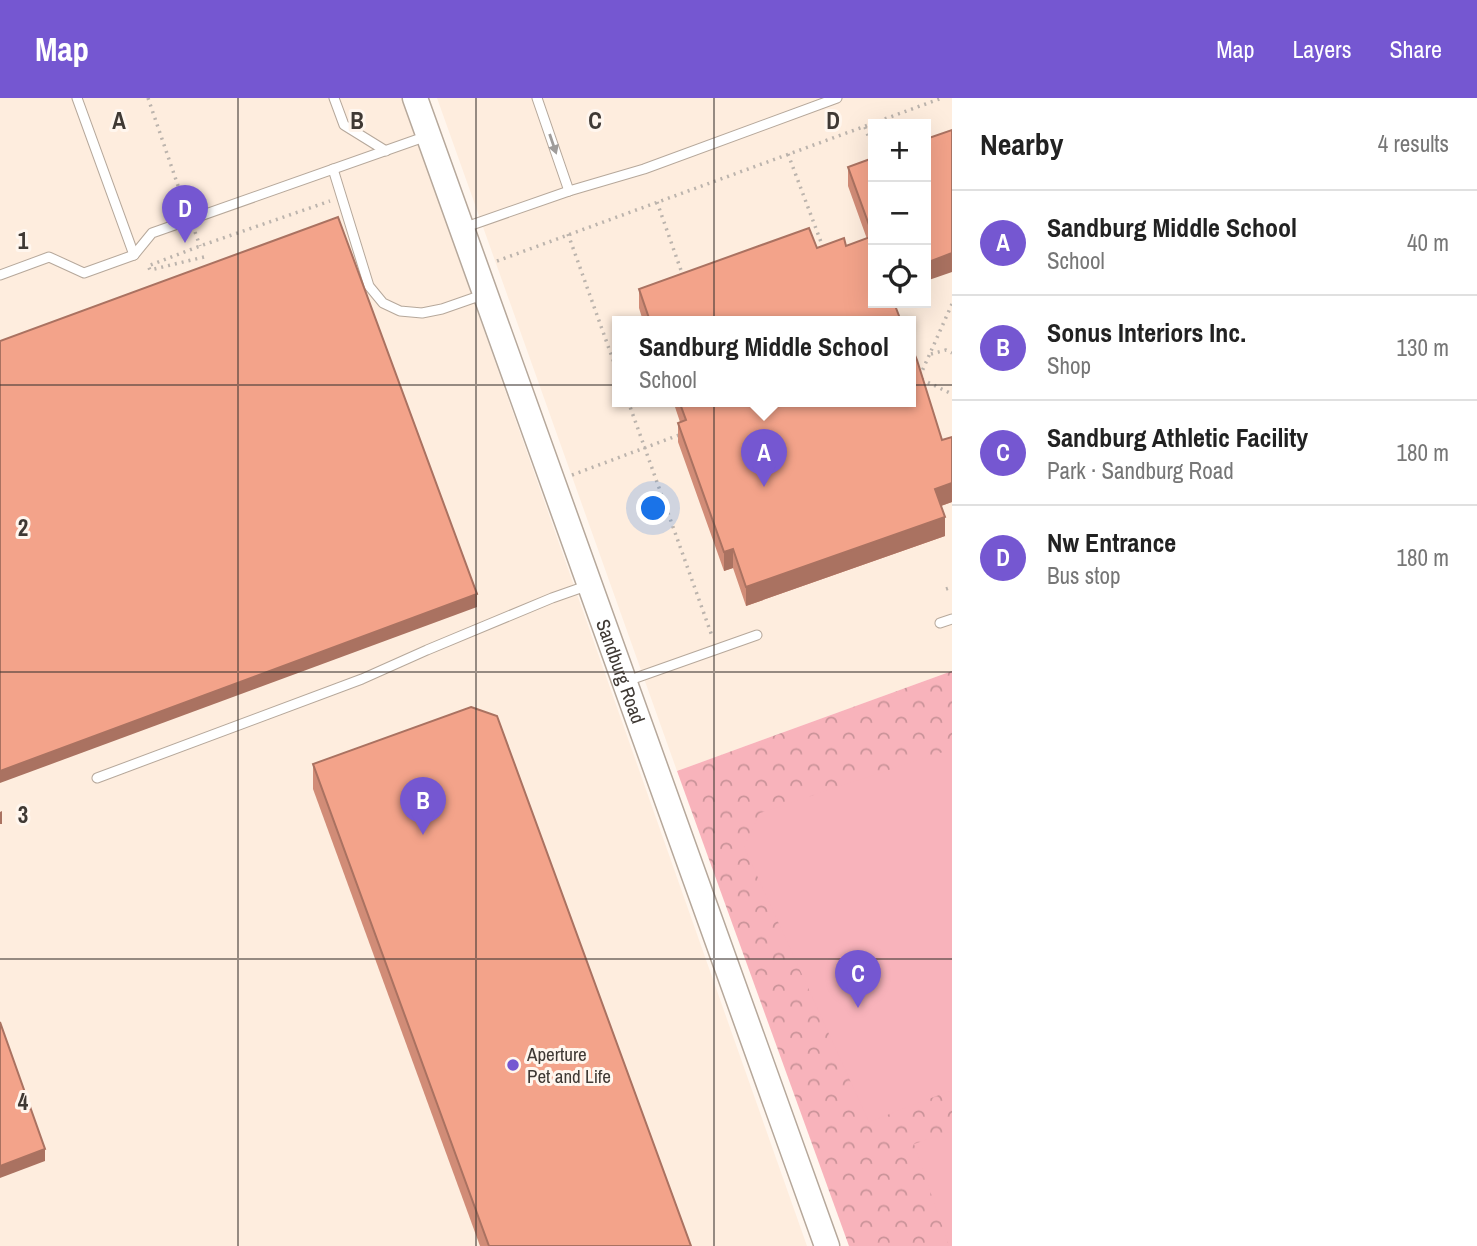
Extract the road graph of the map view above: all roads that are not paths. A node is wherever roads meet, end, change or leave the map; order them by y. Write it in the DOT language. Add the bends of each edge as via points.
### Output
graph roads {
  1 [pos="77,98"];
  2 [pos="334,98"];
  3 [pos="415,98"];
  4 [pos="537,98"];
  5 [pos="837,98"];
  6 [pos="429,135"];
  7 [pos="386,151"];
  8 [pos="333,169"];
  9 [pos="569,191"];
  10 [pos="462,229"];
  11 [pos="134,255"];
  12 [pos="0,275"];
  13 [pos="485,294"];
  14 [pos="590,584"];
  15 [pos="952,619"];
  16 [pos="940,623"];
  17 [pos="757,635"];
  18 [pos="625,681"];
  19 [pos="97,778"];
  20 [pos="827,1246"];
  1 -- 11 [label="lane"];
  2 -- 7 [label="lane" via="344,125"];
  3 -- 6 [label="street, Sandburg Road"];
  4 -- 9 [label="lane, one-way"];
  5 -- 9 [label="lane" via="644,169"];
  6 -- 7 [label="lane"];
  6 -- 10 [label="street, Sandburg Road"];
  7 -- 8 [label="lane"];
  8 -- 11 [label="lane" via="152,233"];
  8 -- 13 [label="lane" via="369,286 383,303 400,311 422,313"];
  9 -- 10 [label="lane"];
  10 -- 13 [label="street, Sandburg Road"];
  11 -- 12 [label="lane" via="84,273 49,257"];
  13 -- 14 [label="street, Sandburg Road"];
  14 -- 18 [label="street, Sandburg Road"];
  14 -- 19 [label="lane" via="362,679"];
  15 -- 16 [label="lane"];
  17 -- 18 [label="lane"];
  18 -- 20 [label="street, Sandburg Road"];
}
